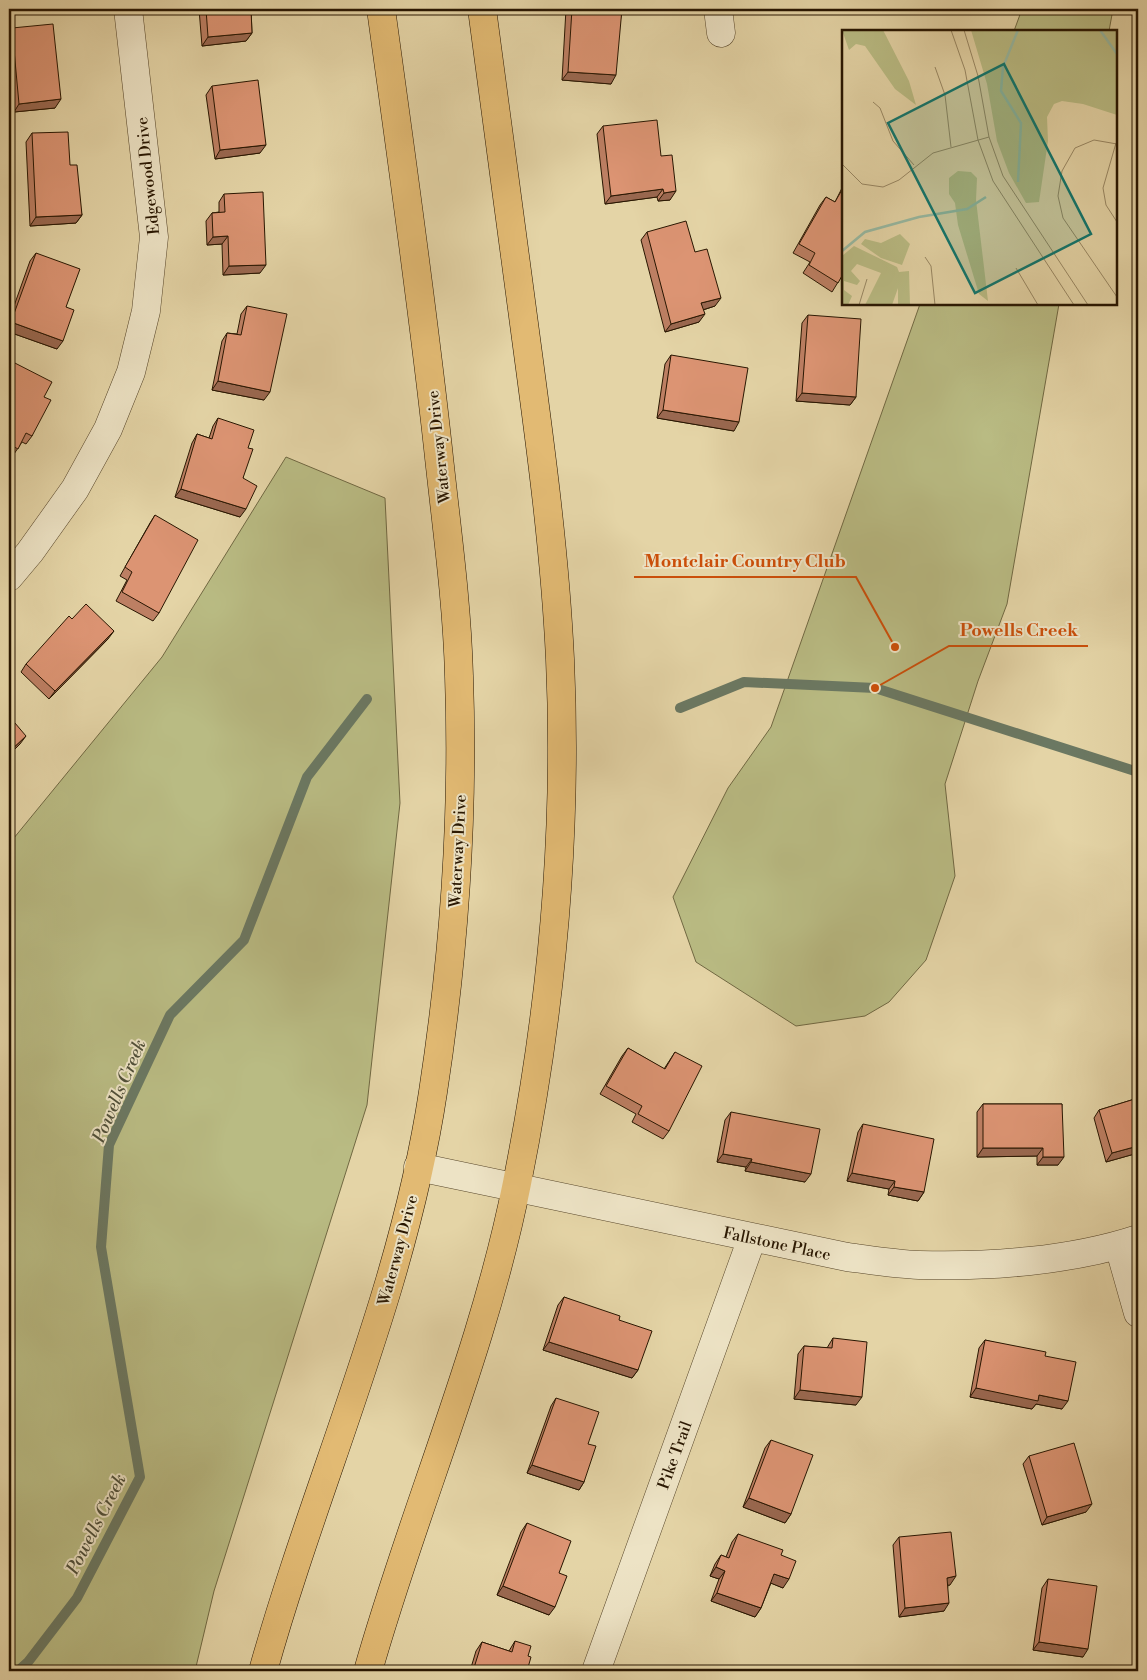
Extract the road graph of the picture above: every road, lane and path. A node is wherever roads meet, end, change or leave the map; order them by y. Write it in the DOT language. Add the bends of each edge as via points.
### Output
graph roads {
  1 [pos="128,9"];
  2 [pos="381,9"];
  3 [pos="482,9"];
  4 [pos="9,577"];
  5 [pos="418,1167"];
  6 [pos="516,1188"];
  7 [pos="752,1238"];
  8 [pos="1128,1242"];
  9 [pos="1138,1313"];
  10 [pos="263,1671"];
  11 [pos="368,1671"];
  12 [pos="596,1671"];
  1 -- 4 [label="street, Edgewood Drive" via="154,237 146,311 131,372 108,429 75,489"];
  2 -- 5 [label="main road, Waterway Drive" via="424,324 452,567 459,674 460,808 452,935 433,1094"];
  3 -- 6 [label="main road" via="549,516 560,661 560,809 551,962 534,1089"];
  5 -- 6 [label="street, Fallstone Place"];
  5 -- 10 [label="main road, Waterway Drive" via="378,1324 282,1604"];
  6 -- 7 [label="street, Fallstone Place"];
  6 -- 11 [label="main road" via="474,1345 382,1619"];
  7 -- 8 [label="street, Fallstone Place" via="847,1257 918,1265 990,1264 1085,1253"];
  7 -- 12 [label="street, Pike Trail"];
  8 -- 9 [label="street"];
}
